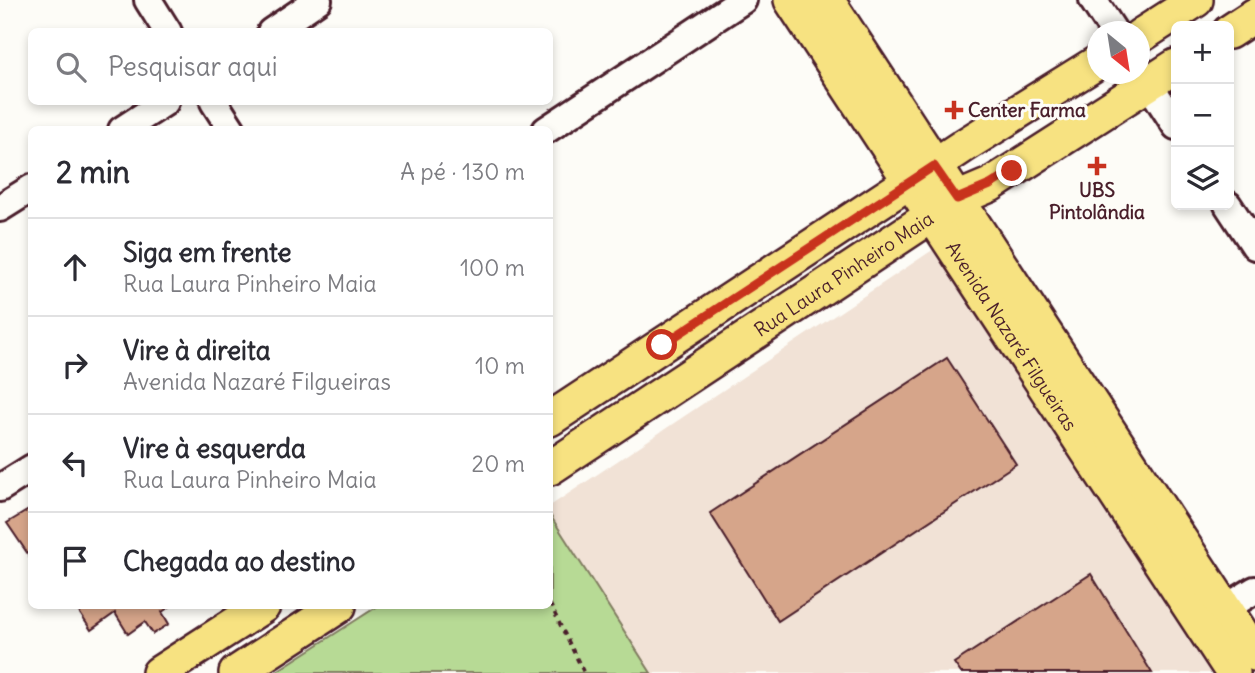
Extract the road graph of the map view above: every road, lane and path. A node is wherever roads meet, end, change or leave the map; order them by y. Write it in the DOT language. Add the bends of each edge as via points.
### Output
graph roads {
  1 [pos="148,0"];
  2 [pos="318,0"];
  3 [pos="743,0"];
  4 [pos="791,0"];
  5 [pos="827,0"];
  6 [pos="1093,0"];
  7 [pos="1196,0"];
  8 [pos="1255,15"];
  9 [pos="1107,21"];
  10 [pos="166,28"];
  11 [pos="277,28"];
  12 [pos="1150,29"];
  13 [pos="1234,29"];
  14 [pos="1087,68"];
  15 [pos="1171,68"];
  16 [pos="1150,75"];
  17 [pos="1134,84"];
  18 [pos="1149,84"];
  19 [pos="160,105"];
  20 [pos="216,105"];
  21 [pos="1171,118"];
  22 [pos="128,126"];
  23 [pos="230,126"];
  24 [pos="552,126"];
  25 [pos="922,174"];
  26 [pos="28,190"];
  27 [pos="944,207"];
  28 [pos="0,208"];
  29 [pos="1231,210"];
  30 [pos="1255,246"];
  31 [pos="553,417"];
  32 [pos="553,466"];
  33 [pos="28,470"];
  34 [pos="0,488"];
  35 [pos="1255,590"];
  36 [pos="258,609"];
  37 [pos="334,609"];
  38 [pos="552,609"];
  39 [pos="1213,616"];
  40 [pos="1255,654"];
  41 [pos="159,673"];
  42 [pos="236,673"];
  43 [pos="584,673"];
  44 [pos="1233,673"];
  1 -- 10 [label="street"];
  2 -- 11 [label="street"];
  3 -- 24 [label="street"];
  4 -- 25 [label="main road, Avenida Nazaré Filgueiras"];
  5 -- 25 [label="main road, Avenida Nazaré Filgueiras"];
  6 -- 9 [label="street"];
  7 -- 12 [label="main road"];
  8 -- 13 [label="main road"];
  14 -- 25 [label="main road, Rua Laura Pinheiro Maia"];
  15 -- 16 [label="main road, Rua Laura Pinheiro Maia"];
  17 -- 27 [label="main road, Rua Laura Pinheiro Maia" via="990,185"];
  18 -- 21 [label="street"];
  19 -- 22 [label="street"];
  20 -- 23 [label="street"];
  25 -- 27 [label="main road, Avenida Nazaré Filgueiras"];
  25 -- 31 [label="main road, Rua Laura Pinheiro Maia"];
  26 -- 28 [label="street"];
  27 -- 32 [label="main road, Rua Laura Pinheiro Maia"];
  27 -- 39 [label="main road, Avenida Nazaré Filgueiras"];
  29 -- 30 [label="street"];
  33 -- 34 [label="street"];
  35 -- 39 [label="street"];
  36 -- 41 [label="main road"];
  37 -- 42 [label="main road"];
  38 -- 43 [label="path"];
  39 -- 40 [label="main road, Avenida Nazaré Filgueiras"];
  39 -- 44 [label="main road, Avenida Nazaré Filgueiras"];
}
